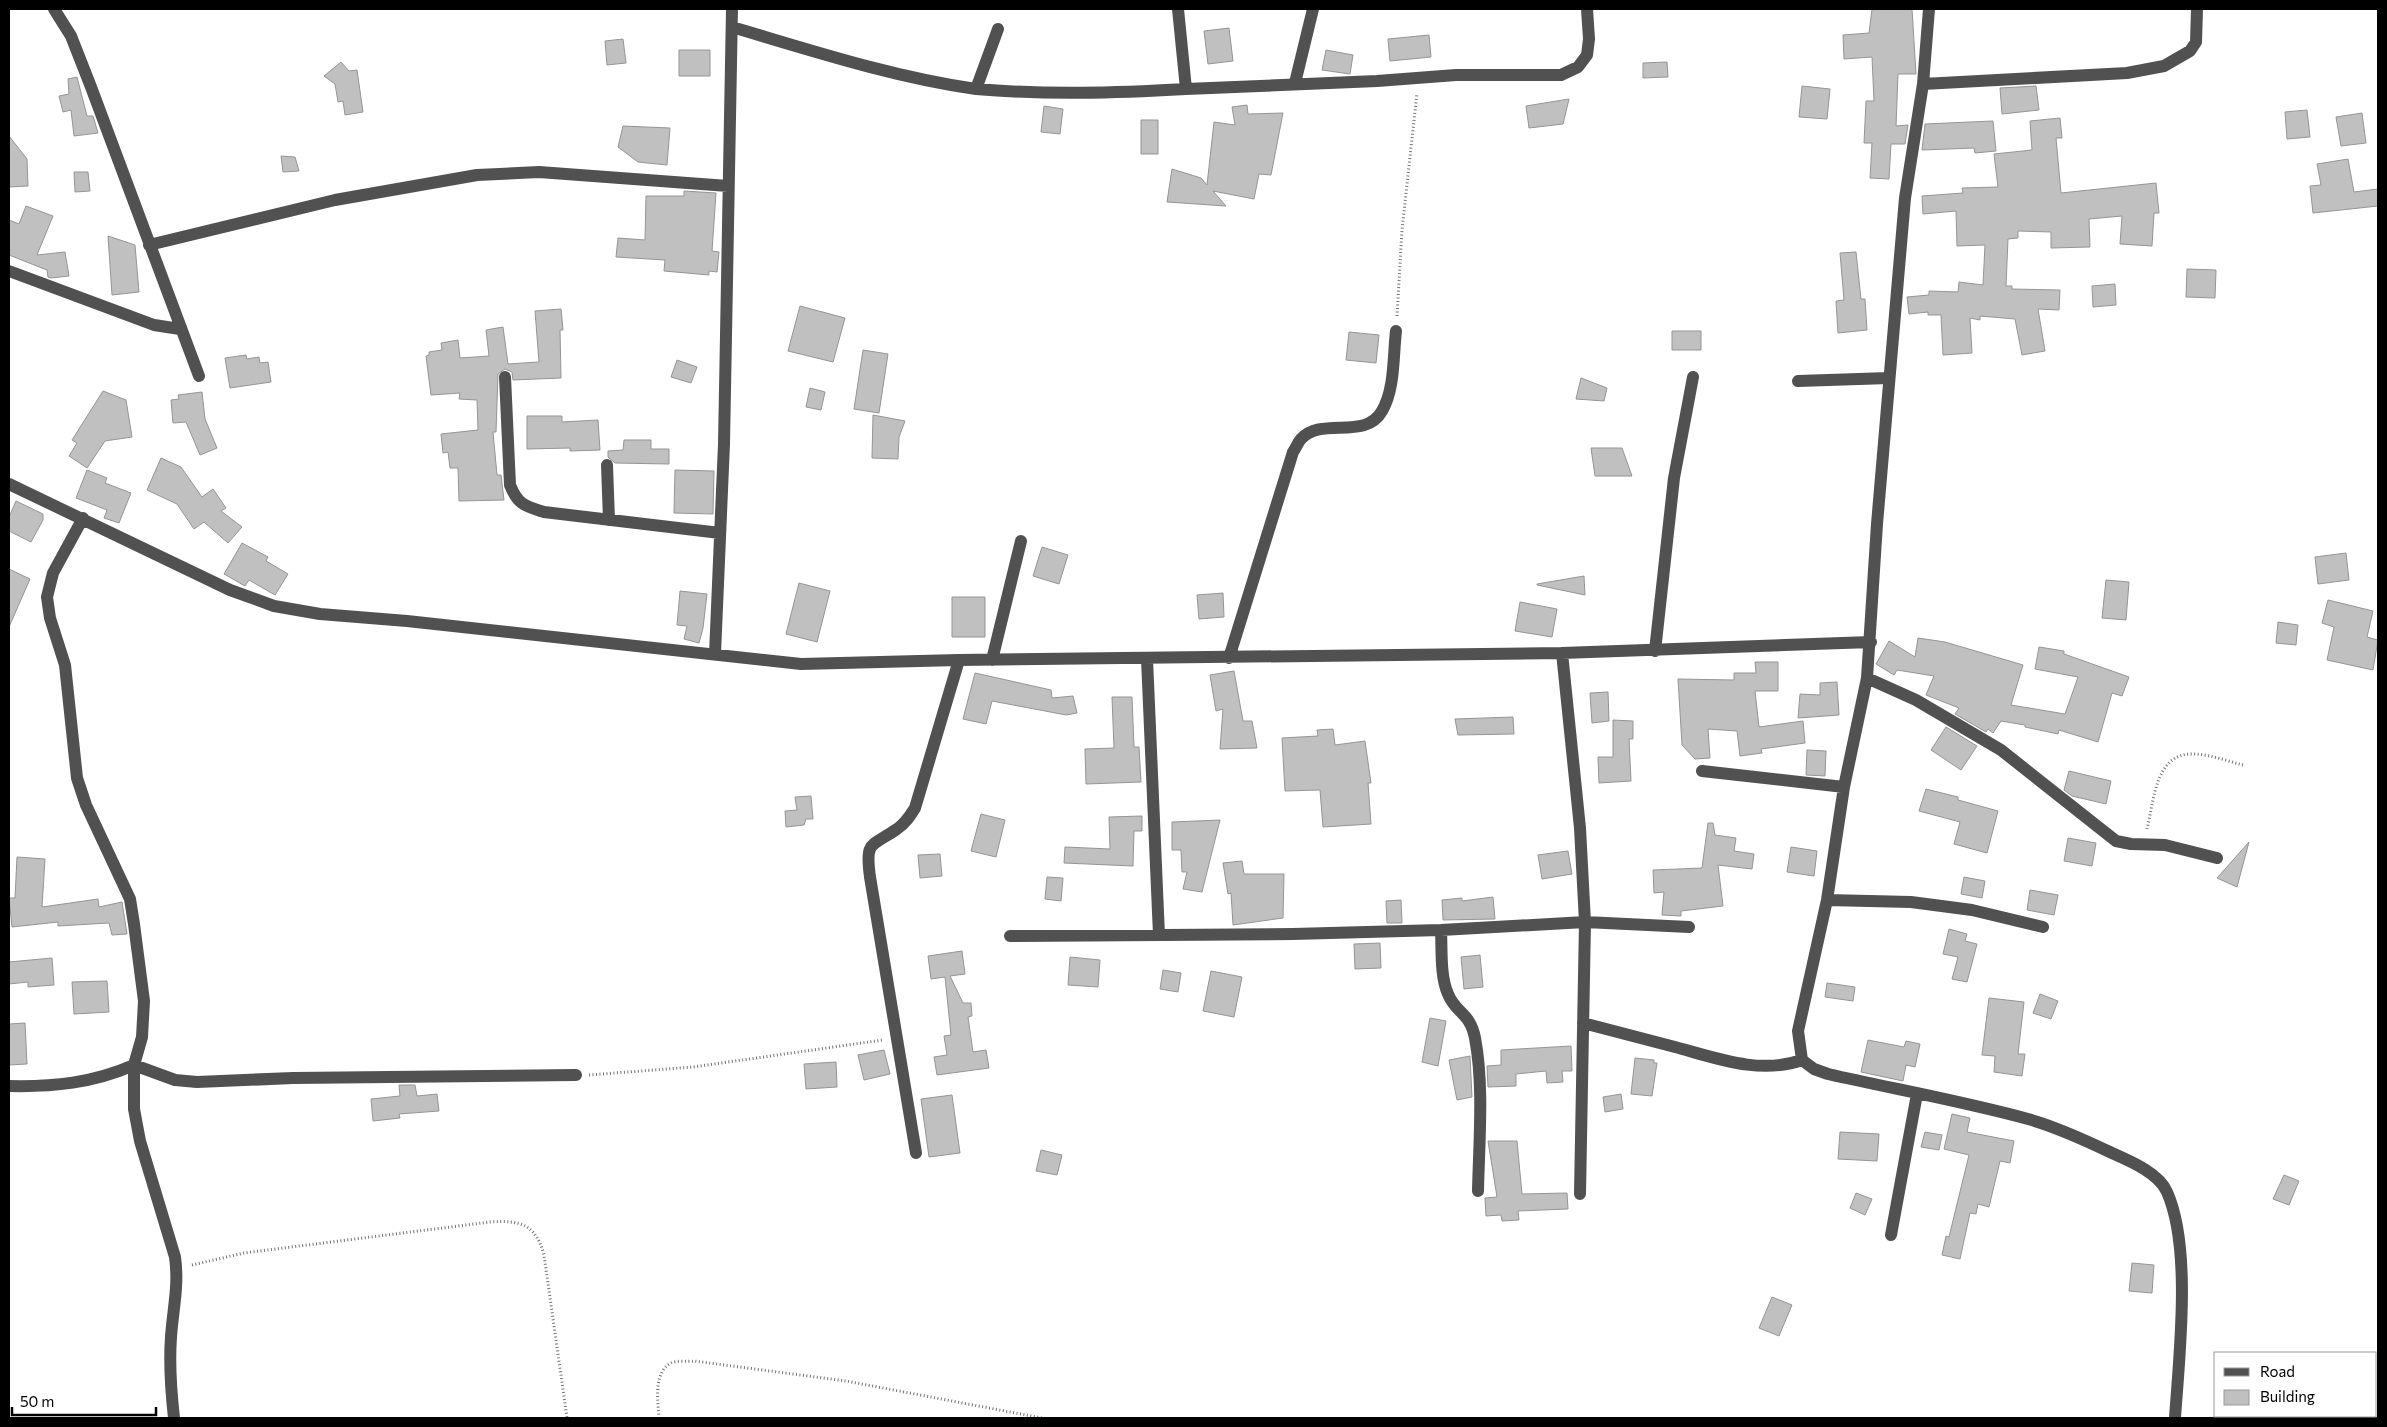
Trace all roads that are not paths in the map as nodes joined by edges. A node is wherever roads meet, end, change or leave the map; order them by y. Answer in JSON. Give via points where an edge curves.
{"nodes":[{"id":1,"x":54,"y":9,"type":"edge"},
{"id":2,"x":732,"y":9,"type":"edge"},
{"id":3,"x":1178,"y":9,"type":"edge"},
{"id":4,"x":1313,"y":9,"type":"edge"},
{"id":5,"x":1587,"y":9,"type":"edge"},
{"id":6,"x":1929,"y":9,"type":"edge"},
{"id":7,"x":2197,"y":9,"type":"edge"},
{"id":8,"x":732,"y":27,"type":"junction"},
{"id":9,"x":998,"y":29,"type":"dead end"},
{"id":10,"x":1295,"y":83,"type":"junction"},
{"id":11,"x":1923,"y":84,"type":"junction"},
{"id":12,"x":976,"y":89,"type":"junction"},
{"id":13,"x":1186,"y":89,"type":"junction"},
{"id":14,"x":728,"y":186,"type":"junction"},
{"id":15,"x":149,"y":244,"type":"junction"},
{"id":16,"x":9,"y":271,"type":"edge"},
{"id":17,"x":180,"y":329,"type":"junction"},
{"id":18,"x":1396,"y":331,"type":"road end"},
{"id":19,"x":199,"y":376,"type":"dead end"},
{"id":20,"x":504,"y":377,"type":"dead end"},
{"id":21,"x":1693,"y":377,"type":"dead end"},
{"id":22,"x":1889,"y":378,"type":"junction"},
{"id":23,"x":1798,"y":381,"type":"dead end"},
{"id":24,"x":607,"y":465,"type":"dead end"},
{"id":25,"x":9,"y":484,"type":"edge"},
{"id":26,"x":84,"y":518,"type":"junction"},
{"id":27,"x":609,"y":520,"type":"junction"},
{"id":28,"x":720,"y":533,"type":"junction"},
{"id":29,"x":1021,"y":541,"type":"dead end"},
{"id":30,"x":1871,"y":642,"type":"junction"},
{"id":31,"x":1655,"y":650,"type":"junction"},
{"id":32,"x":1562,"y":653,"type":"junction"},
{"id":33,"x":715,"y":654,"type":"junction"},
{"id":34,"x":1229,"y":658,"type":"junction"},
{"id":35,"x":1147,"y":659,"type":"junction"},
{"id":36,"x":959,"y":660,"type":"junction"},
{"id":37,"x":992,"y":660,"type":"junction"},
{"id":38,"x":1868,"y":678,"type":"junction"},
{"id":39,"x":1702,"y":771,"type":"dead end"},
{"id":40,"x":1844,"y":787,"type":"junction"},
{"id":41,"x":2217,"y":858,"type":"dead end"},
{"id":42,"x":1827,"y":900,"type":"junction"},
{"id":43,"x":1585,"y":922,"type":"junction"},
{"id":44,"x":1688,"y":927,"type":"dead end"},
{"id":45,"x":2043,"y":927,"type":"dead end"},
{"id":46,"x":1441,"y":930,"type":"junction"},
{"id":47,"x":1159,"y":935,"type":"junction"},
{"id":48,"x":1010,"y":936,"type":"dead end"},
{"id":49,"x":1583,"y":1023,"type":"junction"},
{"id":50,"x":1802,"y":1060,"type":"junction"},
{"id":51,"x":134,"y":1066,"type":"junction"},
{"id":52,"x":576,"y":1076,"type":"road end"},
{"id":53,"x":9,"y":1086,"type":"edge"},
{"id":54,"x":1917,"y":1094,"type":"junction"},
{"id":55,"x":916,"y":1152,"type":"dead end"},
{"id":56,"x":1478,"y":1191,"type":"dead end"},
{"id":57,"x":1580,"y":1194,"type":"dead end"},
{"id":58,"x":1891,"y":1235,"type":"dead end"},
{"id":59,"x":174,"y":1418,"type":"edge"},
{"id":60,"x":2175,"y":1418,"type":"edge"}],
"edges":[{"from":1,"to":15,"type":"street","via":[[88,78]]},
{"from":2,"to":8,"type":"street"},
{"from":3,"to":13,"type":"street"},
{"from":4,"to":10,"type":"street"},
{"from":5,"to":10,"type":"street","via":[[1587,55],[1578,68],[1561,75]]},
{"from":6,"to":11,"type":"street"},
{"from":7,"to":11,"type":"street","via":[[2196,42],[2190,51],[2164,66],[2127,73]]},
{"from":8,"to":12,"type":"street","via":[[878,70]]},
{"from":8,"to":14,"type":"street"},
{"from":9,"to":12,"type":"street"},
{"from":10,"to":13,"type":"street"},
{"from":11,"to":22,"type":"street","via":[[1905,198]]},
{"from":12,"to":13,"type":"street","via":[[1028,94],[1097,94]]},
{"from":14,"to":15,"type":"street","via":[[539,172],[477,176],[335,200]]},
{"from":14,"to":28,"type":"street"},
{"from":15,"to":17,"type":"street"},
{"from":16,"to":17,"type":"street","via":[[154,325]]},
{"from":17,"to":19,"type":"street"},
{"from":18,"to":34,"type":"street","via":[[1388,400],[1382,413],[1372,423],[1358,427],[1310,433],[1301,438],[1293,452]]},
{"from":20,"to":27,"type":"street","via":[[510,485],[515,498],[523,506],[544,512]]},
{"from":21,"to":31,"type":"street","via":[[1674,478]]},
{"from":22,"to":23,"type":"street"},
{"from":22,"to":30,"type":"street"},
{"from":24,"to":27,"type":"street"},
{"from":25,"to":26,"type":"street"},
{"from":26,"to":33,"type":"street","via":[[230,590],[274,606],[320,614]]},
{"from":26,"to":51,"type":"street","via":[[54,573],[47,597],[65,665],[77,778],[86,805],[130,899],[144,1001],[142,1037]]},
{"from":27,"to":28,"type":"street"},
{"from":28,"to":33,"type":"street"},
{"from":29,"to":37,"type":"street"},
{"from":30,"to":31,"type":"street"},
{"from":30,"to":38,"type":"street"},
{"from":31,"to":32,"type":"street"},
{"from":32,"to":34,"type":"street"},
{"from":32,"to":43,"type":"street","via":[[1580,828]]},
{"from":33,"to":36,"type":"street","via":[[801,664]]},
{"from":34,"to":35,"type":"street"},
{"from":35,"to":37,"type":"street"},
{"from":35,"to":47,"type":"street"},
{"from":36,"to":37,"type":"street"},
{"from":36,"to":55,"type":"street","via":[[915,808],[907,821],[874,842],[869,850],[870,877]]},
{"from":38,"to":40,"type":"street"},
{"from":38,"to":41,"type":"street","via":[[1938,712],[2001,750],[2116,841],[2165,845]]},
{"from":39,"to":40,"type":"street"},
{"from":40,"to":42,"type":"street"},
{"from":42,"to":45,"type":"street","via":[[1911,902],[1972,910]]},
{"from":42,"to":50,"type":"street","via":[[1800,1017],[1798,1031]]},
{"from":43,"to":44,"type":"street"},
{"from":43,"to":46,"type":"street"},
{"from":43,"to":49,"type":"street"},
{"from":46,"to":47,"type":"street"},
{"from":46,"to":56,"type":"street","via":[[1447,993],[1452,1004],[1468,1017],[1476,1039],[1480,1097]]},
{"from":47,"to":48,"type":"street"},
{"from":49,"to":50,"type":"street","via":[[1750,1065],[1778,1066]]},
{"from":49,"to":57,"type":"street"},
{"from":50,"to":54,"type":"street","via":[[1828,1074]]},
{"from":51,"to":52,"type":"street","via":[[175,1080],[197,1082]]},
{"from":51,"to":53,"type":"street","via":[[84,1082]]},
{"from":51,"to":59,"type":"street","via":[[134,1109],[140,1141],[177,1271],[170,1374]]},
{"from":54,"to":58,"type":"street"},
{"from":54,"to":60,"type":"street","via":[[2028,1119],[2063,1131],[2131,1161],[2166,1190],[2178,1235],[2180,1271]]}]}
